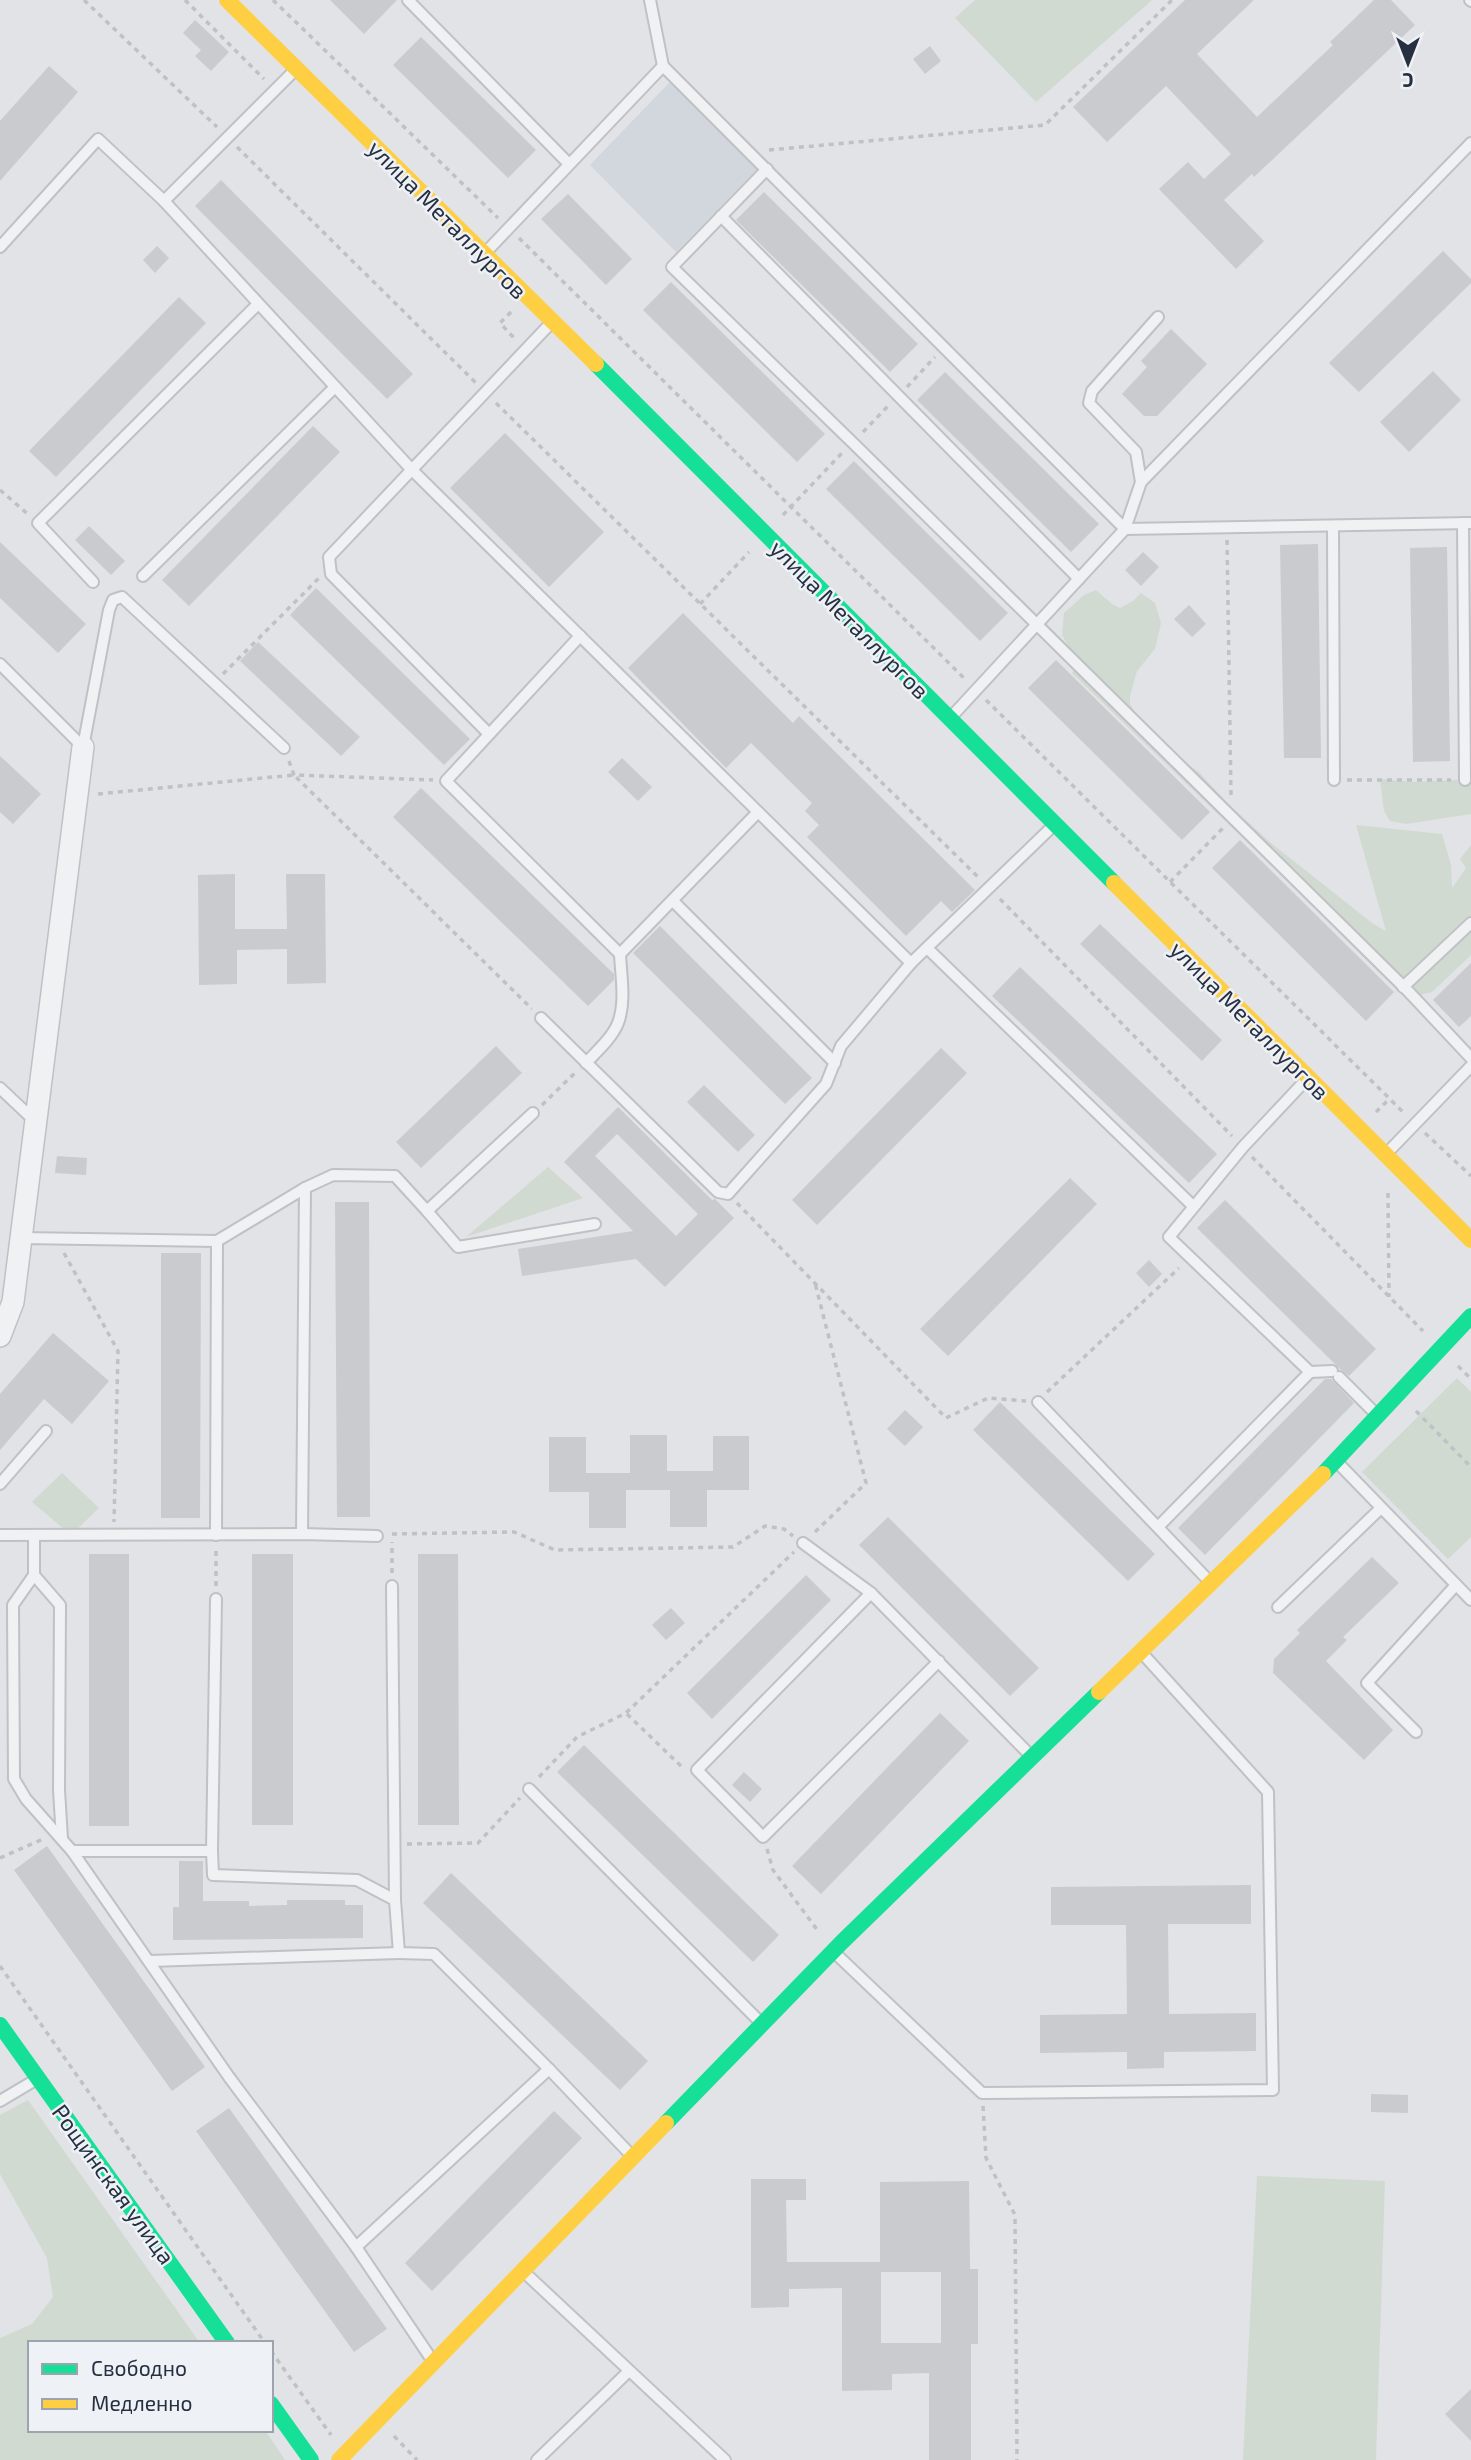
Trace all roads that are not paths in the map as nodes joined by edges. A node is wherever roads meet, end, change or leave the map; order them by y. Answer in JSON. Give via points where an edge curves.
{"nodes":[{"id":1,"x":227,"y":0,"type":"edge"},
{"id":2,"x":408,"y":0,"type":"edge"},
{"id":3,"x":650,"y":0,"type":"edge"},
{"id":4,"x":663,"y":66,"type":"junction"},
{"id":5,"x":297,"y":68,"type":"junction"},
{"id":6,"x":1471,"y":142,"type":"edge"},
{"id":7,"x":569,"y":164,"type":"junction"},
{"id":8,"x":767,"y":169,"type":"junction"},
{"id":9,"x":163,"y":201,"type":"junction"},
{"id":10,"x":721,"y":216,"type":"junction"},
{"id":11,"x":0,"y":247,"type":"edge"},
{"id":12,"x":484,"y":254,"type":"junction"},
{"id":13,"x":258,"y":304,"type":"junction"},
{"id":14,"x":1158,"y":317,"type":"dead end"},
{"id":15,"x":552,"y":322,"type":"junction"},
{"id":16,"x":335,"y":387,"type":"junction"},
{"id":17,"x":412,"y":470,"type":"junction"},
{"id":18,"x":1141,"y":482,"type":"junction"},
{"id":19,"x":1467,"y":523,"type":"edge"},
{"id":20,"x":1333,"y":526,"type":"junction"},
{"id":21,"x":1125,"y":529,"type":"junction"},
{"id":22,"x":143,"y":576,"type":"dead end"},
{"id":23,"x":1079,"y":579,"type":"junction"},
{"id":24,"x":93,"y":582,"type":"dead end"},
{"id":25,"x":1036,"y":625,"type":"junction"},
{"id":26,"x":580,"y":636,"type":"junction"},
{"id":27,"x":0,"y":664,"type":"edge"},
{"id":28,"x":950,"y":718,"type":"junction"},
{"id":29,"x":489,"y":734,"type":"junction"},
{"id":30,"x":83,"y":747,"type":"junction"},
{"id":31,"x":284,"y":748,"type":"dead end"},
{"id":32,"x":1334,"y":780,"type":"road end"},
{"id":33,"x":1465,"y":780,"type":"road end"},
{"id":34,"x":758,"y":812,"type":"junction"},
{"id":35,"x":1056,"y":823,"type":"junction"},
{"id":36,"x":673,"y":901,"type":"junction"},
{"id":37,"x":1471,"y":923,"type":"edge"},
{"id":38,"x":927,"y":948,"type":"junction"},
{"id":39,"x":620,"y":954,"type":"junction"},
{"id":40,"x":911,"y":963,"type":"junction"},
{"id":41,"x":1403,"y":987,"type":"junction"},
{"id":42,"x":541,"y":1018,"type":"road end"},
{"id":43,"x":1471,"y":1058,"type":"edge"},
{"id":44,"x":835,"y":1062,"type":"junction"},
{"id":45,"x":586,"y":1063,"type":"junction"},
{"id":46,"x":1471,"y":1066,"type":"edge"},
{"id":47,"x":1307,"y":1079,"type":"junction"},
{"id":48,"x":0,"y":1088,"type":"edge"},
{"id":49,"x":533,"y":1113,"type":"road end"},
{"id":50,"x":37,"y":1124,"type":"junction"},
{"id":51,"x":1385,"y":1155,"type":"junction"},
{"id":52,"x":305,"y":1188,"type":"junction"},
{"id":53,"x":1193,"y":1206,"type":"junction"},
{"id":54,"x":427,"y":1211,"type":"junction"},
{"id":55,"x":595,"y":1224,"type":"dead end"},
{"id":56,"x":21,"y":1238,"type":"junction"},
{"id":57,"x":1471,"y":1240,"type":"edge"},
{"id":58,"x":217,"y":1241,"type":"junction"},
{"id":59,"x":1471,"y":1316,"type":"edge"},
{"id":60,"x":0,"y":1336,"type":"edge"},
{"id":61,"x":1310,"y":1372,"type":"junction"},
{"id":62,"x":1038,"y":1402,"type":"road end"},
{"id":63,"x":1378,"y":1416,"type":"junction"},
{"id":64,"x":46,"y":1431,"type":"dead end"},
{"id":65,"x":1336,"y":1461,"type":"junction"},
{"id":66,"x":0,"y":1484,"type":"edge"},
{"id":67,"x":1381,"y":1508,"type":"junction"},
{"id":68,"x":1158,"y":1527,"type":"junction"},
{"id":69,"x":302,"y":1534,"type":"junction"},
{"id":70,"x":0,"y":1535,"type":"edge"},
{"id":71,"x":34,"y":1535,"type":"junction"},
{"id":72,"x":216,"y":1535,"type":"junction"},
{"id":73,"x":377,"y":1536,"type":"road end"},
{"id":74,"x":803,"y":1544,"type":"road end"},
{"id":75,"x":34,"y":1575,"type":"junction"},
{"id":76,"x":1211,"y":1583,"type":"junction"},
{"id":77,"x":1457,"y":1585,"type":"junction"},
{"id":78,"x":391,"y":1586,"type":"road end"},
{"id":79,"x":871,"y":1593,"type":"junction"},
{"id":80,"x":216,"y":1599,"type":"road end"},
{"id":81,"x":1471,"y":1600,"type":"edge"},
{"id":82,"x":1278,"y":1606,"type":"dead end"},
{"id":83,"x":1140,"y":1651,"type":"junction"},
{"id":84,"x":939,"y":1661,"type":"junction"},
{"id":85,"x":1416,"y":1731,"type":"dead end"},
{"id":86,"x":1032,"y":1757,"type":"junction"},
{"id":87,"x":529,"y":1789,"type":"road end"},
{"id":88,"x":59,"y":1836,"type":"junction"},
{"id":89,"x":212,"y":1851,"type":"junction"},
{"id":90,"x":72,"y":1852,"type":"junction"},
{"id":91,"x":395,"y":1900,"type":"junction"},
{"id":92,"x":833,"y":1952,"type":"junction"},
{"id":93,"x":398,"y":1953,"type":"junction"},
{"id":94,"x":150,"y":1961,"type":"junction"},
{"id":95,"x":762,"y":2024,"type":"junction"},
{"id":96,"x":0,"y":2025,"type":"edge"},
{"id":97,"x":550,"y":2069,"type":"junction"},
{"id":98,"x":38,"y":2079,"type":"junction"},
{"id":99,"x":0,"y":2101,"type":"edge"},
{"id":100,"x":633,"y":2157,"type":"junction"},
{"id":101,"x":356,"y":2247,"type":"junction"},
{"id":102,"x":522,"y":2270,"type":"junction"},
{"id":103,"x":226,"y":2341,"type":"edge"},
{"id":104,"x":433,"y":2362,"type":"junction"},
{"id":105,"x":629,"y":2371,"type":"junction"},
{"id":106,"x":273,"y":2407,"type":"edge"},
{"id":107,"x":342,"y":2457,"type":"edge"},
{"id":108,"x":311,"y":2460,"type":"edge"},
{"id":109,"x":537,"y":2460,"type":"edge"},
{"id":110,"x":725,"y":2460,"type":"edge"}],
"edges":[{"from":1,"to":5,"type":"main road","name":"улица Металлургов"},
{"from":2,"to":7,"type":"lane"},
{"from":3,"to":4,"type":"lane"},
{"from":4,"to":7,"type":"lane"},
{"from":4,"to":8,"type":"lane"},
{"from":5,"to":9,"type":"lane"},
{"from":5,"to":12,"type":"main road","name":"улица Металлургов"},
{"from":6,"to":18,"type":"lane"},
{"from":7,"to":12,"type":"lane"},
{"from":8,"to":10,"type":"lane"},
{"from":8,"to":21,"type":"lane"},
{"from":9,"to":11,"type":"lane","via":[[97,139]]},
{"from":9,"to":13,"type":"lane"},
{"from":10,"to":23,"type":"lane"},
{"from":10,"to":25,"type":"lane","via":[[672,267]]},
{"from":12,"to":15,"type":"main road","name":"улица Металлургов"},
{"from":13,"to":16,"type":"lane"},
{"from":13,"to":24,"type":"lane","via":[[38,523]]},
{"from":14,"to":18,"type":"lane","via":[[1092,391],[1089,403],[1136,452]]},
{"from":15,"to":17,"type":"lane"},
{"from":15,"to":28,"type":"main road","name":"улица Металлургов"},
{"from":16,"to":17,"type":"lane"},
{"from":16,"to":22,"type":"lane"},
{"from":17,"to":26,"type":"lane"},
{"from":17,"to":29,"type":"lane","via":[[329,557],[331,574]]},
{"from":18,"to":21,"type":"lane"},
{"from":19,"to":20,"type":"lane"},
{"from":19,"to":33,"type":"lane"},
{"from":20,"to":21,"type":"lane"},
{"from":20,"to":32,"type":"lane"},
{"from":21,"to":23,"type":"lane"},
{"from":23,"to":25,"type":"lane"},
{"from":25,"to":28,"type":"lane"},
{"from":25,"to":41,"type":"lane"},
{"from":26,"to":29,"type":"lane"},
{"from":26,"to":34,"type":"lane"},
{"from":27,"to":30,"type":"lane"},
{"from":28,"to":35,"type":"main road","name":"улица Металлургов"},
{"from":29,"to":39,"type":"lane","via":[[446,781]]},
{"from":30,"to":31,"type":"lane","via":[[109,610],[113,600],[122,597]]},
{"from":30,"to":50,"type":"street"},
{"from":34,"to":36,"type":"lane"},
{"from":34,"to":40,"type":"lane"},
{"from":35,"to":38,"type":"lane"},
{"from":35,"to":47,"type":"main road","name":"улица Металлургов"},
{"from":36,"to":39,"type":"lane"},
{"from":36,"to":44,"type":"lane"},
{"from":37,"to":41,"type":"lane"},
{"from":38,"to":40,"type":"lane"},
{"from":38,"to":53,"type":"lane"},
{"from":39,"to":45,"type":"lane","via":[[618,1023]]},
{"from":40,"to":44,"type":"lane","via":[[841,1046]]},
{"from":41,"to":43,"type":"lane"},
{"from":42,"to":45,"type":"lane"},
{"from":44,"to":45,"type":"lane","via":[[826,1084],[728,1194],[718,1192]]},
{"from":46,"to":51,"type":"lane"},
{"from":47,"to":51,"type":"main road","name":"улица Металлургов"},
{"from":47,"to":53,"type":"lane"},
{"from":48,"to":50,"type":"lane"},
{"from":49,"to":54,"type":"lane"},
{"from":50,"to":56,"type":"street"},
{"from":51,"to":57,"type":"main road","name":"улица Металлургов"},
{"from":52,"to":54,"type":"lane","via":[[333,1175],[395,1176]]},
{"from":52,"to":58,"type":"lane"},
{"from":52,"to":69,"type":"lane"},
{"from":53,"to":61,"type":"lane","via":[[1169,1237]]},
{"from":54,"to":55,"type":"lane","via":[[457,1247]]},
{"from":56,"to":58,"type":"lane"},
{"from":56,"to":60,"type":"street","via":[[13,1302]]},
{"from":58,"to":72,"type":"lane"},
{"from":59,"to":63,"type":"main road"},
{"from":61,"to":63,"type":"lane","via":[[1336,1374]]},
{"from":61,"to":68,"type":"lane"},
{"from":62,"to":68,"type":"lane"},
{"from":63,"to":65,"type":"main road"},
{"from":64,"to":66,"type":"lane"},
{"from":65,"to":67,"type":"lane"},
{"from":65,"to":76,"type":"main road"},
{"from":67,"to":77,"type":"lane"},
{"from":67,"to":82,"type":"lane"},
{"from":68,"to":76,"type":"lane"},
{"from":69,"to":72,"type":"lane"},
{"from":69,"to":73,"type":"lane"},
{"from":70,"to":71,"type":"lane"},
{"from":71,"to":72,"type":"lane"},
{"from":71,"to":75,"type":"lane"},
{"from":74,"to":79,"type":"lane"},
{"from":75,"to":88,"type":"lane","via":[[60,1605]]},
{"from":75,"to":88,"type":"lane","via":[[13,1605],[14,1779]]},
{"from":76,"to":83,"type":"main road"},
{"from":77,"to":81,"type":"lane"},
{"from":77,"to":85,"type":"lane","via":[[1367,1683]]},
{"from":78,"to":91,"type":"lane"},
{"from":79,"to":84,"type":"lane"},
{"from":79,"to":84,"type":"lane","via":[[696,1770],[763,1837]]},
{"from":80,"to":89,"type":"lane"},
{"from":83,"to":86,"type":"main road"},
{"from":83,"to":92,"type":"lane","via":[[1268,1792],[1273,2090],[982,2094]]},
{"from":84,"to":86,"type":"lane"},
{"from":86,"to":92,"type":"main road"},
{"from":87,"to":95,"type":"lane"},
{"from":88,"to":90,"type":"lane"},
{"from":89,"to":90,"type":"lane"},
{"from":89,"to":91,"type":"lane","via":[[213,1875],[358,1880]]},
{"from":90,"to":94,"type":"lane"},
{"from":91,"to":93,"type":"lane"},
{"from":92,"to":95,"type":"main road"},
{"from":93,"to":94,"type":"lane"},
{"from":93,"to":97,"type":"lane","via":[[434,1954]]},
{"from":94,"to":101,"type":"lane","via":[[229,2077]]},
{"from":95,"to":100,"type":"main road"},
{"from":96,"to":98,"type":"main road","name":"Рощинская улица"},
{"from":97,"to":100,"type":"lane"},
{"from":97,"to":101,"type":"lane"},
{"from":98,"to":99,"type":"lane"},
{"from":98,"to":103,"type":"main road","name":"Рощинская улица"},
{"from":100,"to":102,"type":"main road"},
{"from":101,"to":104,"type":"lane"},
{"from":102,"to":104,"type":"main road"},
{"from":102,"to":105,"type":"lane"},
{"from":104,"to":107,"type":"main road"},
{"from":105,"to":109,"type":"lane"},
{"from":105,"to":110,"type":"lane"},
{"from":106,"to":108,"type":"main road"}]}
